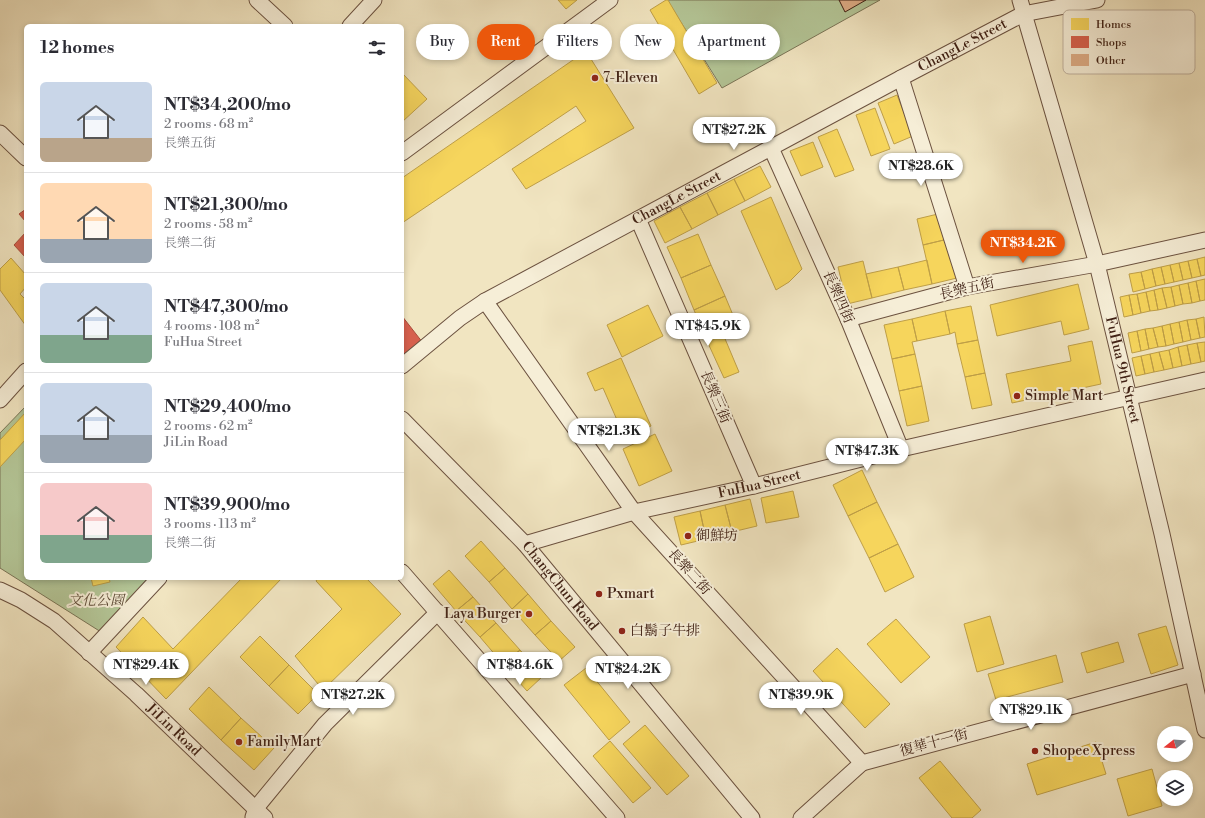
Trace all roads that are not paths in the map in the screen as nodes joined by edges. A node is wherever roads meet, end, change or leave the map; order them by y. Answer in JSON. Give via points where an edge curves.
{"nodes":[{"id":1,"x":257,"y":0,"type":"edge"},
{"id":2,"x":374,"y":0,"type":"edge"},
{"id":3,"x":610,"y":0,"type":"edge"},
{"id":4,"x":1097,"y":0,"type":"edge"},
{"id":5,"x":1022,"y":7,"type":"edge"},
{"id":6,"x":283,"y":24,"type":"edge"},
{"id":7,"x":352,"y":24,"type":"edge"},
{"id":8,"x":901,"y":78,"type":"junction"},
{"id":9,"x":0,"y":132,"type":"edge"},
{"id":10,"x":771,"y":148,"type":"junction"},
{"id":11,"x":404,"y":152,"type":"edge"},
{"id":12,"x":24,"y":156,"type":"edge"},
{"id":13,"x":638,"y":219,"type":"junction"},
{"id":14,"x":1205,"y":240,"type":"edge"},
{"id":15,"x":1097,"y":264,"type":"junction"},
{"id":16,"x":967,"y":287,"type":"junction"},
{"id":17,"x":485,"y":301,"type":"junction"},
{"id":18,"x":848,"y":319,"type":"junction"},
{"id":19,"x":404,"y":364,"type":"edge"},
{"id":20,"x":24,"y":373,"type":"edge"},
{"id":21,"x":1205,"y":380,"type":"edge"},
{"id":22,"x":1129,"y":396,"type":"junction"},
{"id":23,"x":0,"y":400,"type":"edge"},
{"id":24,"x":404,"y":421,"type":"edge"},
{"id":25,"x":901,"y":449,"type":"junction"},
{"id":26,"x":754,"y":486,"type":"junction"},
{"id":27,"x":634,"y":512,"type":"junction"},
{"id":28,"x":525,"y":544,"type":"junction"},
{"id":29,"x":404,"y":574,"type":"edge"},
{"id":30,"x":157,"y":580,"type":"edge"},
{"id":31,"x":0,"y":590,"type":"edge"},
{"id":32,"x":438,"y":612,"type":"junction"},
{"id":33,"x":89,"y":653,"type":"junction"},
{"id":34,"x":1193,"y":674,"type":"junction"},
{"id":35,"x":1205,"y":730,"type":"edge"},
{"id":36,"x":862,"y":763,"type":"junction"},
{"id":37,"x":258,"y":815,"type":"edge"},
{"id":38,"x":617,"y":818,"type":"edge"},
{"id":39,"x":752,"y":818,"type":"edge"},
{"id":40,"x":801,"y":818,"type":"edge"}],
"edges":[{"from":1,"to":6,"type":"street"},
{"from":2,"to":7,"type":"street"},
{"from":3,"to":11,"type":"street"},
{"from":4,"to":5,"type":"street","name":"ChangLe Street"},
{"from":5,"to":8,"type":"street","name":"ChangLe Street"},
{"from":5,"to":15,"type":"street","name":"FuHua 9th Street"},
{"from":8,"to":10,"type":"street","name":"ChangLe Street"},
{"from":8,"to":16,"type":"street"},
{"from":9,"to":12,"type":"street"},
{"from":10,"to":13,"type":"street","name":"ChangLe Street"},
{"from":10,"to":18,"type":"street","name":"長樂四街"},
{"from":13,"to":17,"type":"street","name":"ChangLe Street"},
{"from":13,"to":26,"type":"street","name":"長樂三街"},
{"from":14,"to":15,"type":"street","name":"長樂五街"},
{"from":15,"to":16,"type":"street","name":"長樂五街"},
{"from":15,"to":22,"type":"street","name":"FuHua 9th Street"},
{"from":16,"to":18,"type":"street","name":"長樂五街"},
{"from":17,"to":19,"type":"street","name":"ChangLe Street","via":[[460,318]]},
{"from":17,"to":27,"type":"street","name":"長樂二街"},
{"from":18,"to":25,"type":"street","name":"長樂四街"},
{"from":20,"to":23,"type":"street"},
{"from":21,"to":22,"type":"street","name":"FuHua Street"},
{"from":22,"to":25,"type":"street","name":"FuHua Street"},
{"from":22,"to":34,"type":"street","name":"FuHua 9th Street"},
{"from":24,"to":28,"type":"street","name":"ChangChun Road"},
{"from":25,"to":26,"type":"street","name":"FuHua Street"},
{"from":26,"to":27,"type":"street","name":"FuHua Street"},
{"from":27,"to":28,"type":"street","name":"FuHua Street"},
{"from":27,"to":36,"type":"street","name":"長樂二街"},
{"from":28,"to":39,"type":"street","name":"ChangChun Road"},
{"from":29,"to":32,"type":"street"},
{"from":30,"to":33,"type":"street"},
{"from":31,"to":33,"type":"street","name":"JiLin Road","via":[[54,621]]},
{"from":32,"to":37,"type":"street","via":[[325,724]]},
{"from":32,"to":38,"type":"street"},
{"from":33,"to":37,"type":"street","name":"JiLin Road","via":[[136,694]]},
{"from":34,"to":35,"type":"street","name":"FuHua 9th Street"},
{"from":34,"to":36,"type":"street","name":"復華十一街"},
{"from":36,"to":40,"type":"street"}]}
